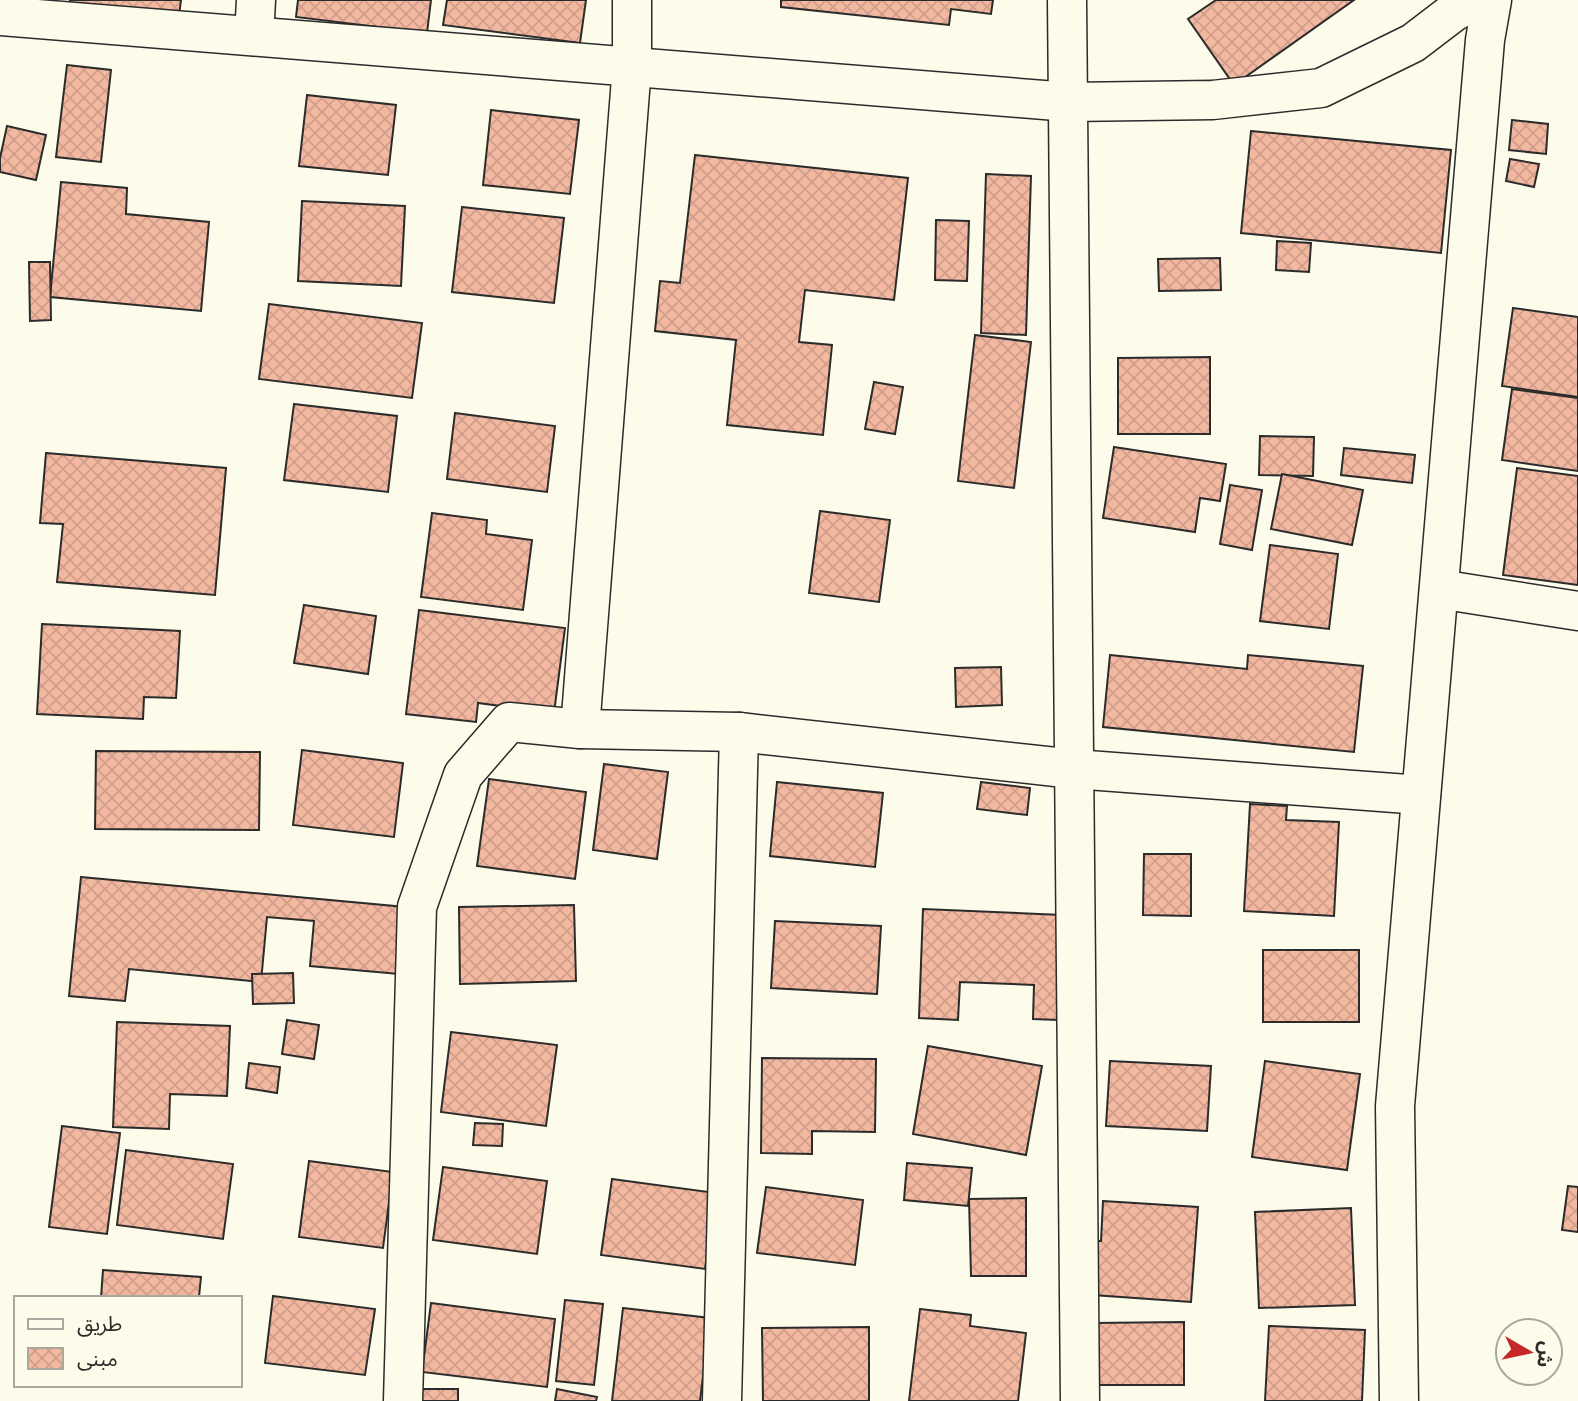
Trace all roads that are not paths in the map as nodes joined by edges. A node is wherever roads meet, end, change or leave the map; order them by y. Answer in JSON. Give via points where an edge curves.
{"nodes":[{"id":1,"x":632,"y":0,"type":"edge"},
{"id":2,"x":1067,"y":0,"type":"edge"},
{"id":3,"x":1478,"y":0,"type":"edge"},
{"id":4,"x":1492,"y":0,"type":"edge"},
{"id":5,"x":0,"y":16,"type":"edge"},
{"id":6,"x":255,"y":18,"type":"edge"},
{"id":7,"x":632,"y":66,"type":"junction"},
{"id":8,"x":1069,"y":102,"type":"junction"},
{"id":9,"x":1439,"y":589,"type":"junction"},
{"id":10,"x":1578,"y":611,"type":"edge"},
{"id":11,"x":579,"y":729,"type":"junction"},
{"id":12,"x":739,"y":732,"type":"junction"},
{"id":13,"x":1074,"y":769,"type":"junction"},
{"id":14,"x":1421,"y":795,"type":"junction"},
{"id":15,"x":403,"y":1401,"type":"edge"},
{"id":16,"x":722,"y":1401,"type":"edge"},
{"id":17,"x":1080,"y":1401,"type":"edge"},
{"id":18,"x":1399,"y":1401,"type":"edge"}],
"edges":[{"from":1,"to":7,"type":"street"},
{"from":2,"to":8,"type":"street"},
{"from":3,"to":8,"type":"street","via":[[1455,11],[1413,43],[1321,88],[1213,100]]},
{"from":4,"to":9,"type":"street"},
{"from":5,"to":6,"type":"street"},
{"from":6,"to":7,"type":"street"},
{"from":7,"to":8,"type":"street"},
{"from":7,"to":11,"type":"street"},
{"from":8,"to":13,"type":"street"},
{"from":9,"to":10,"type":"street"},
{"from":9,"to":14,"type":"street"},
{"from":11,"to":12,"type":"street"},
{"from":11,"to":15,"type":"street","via":[[509,722],[463,775],[417,907]]},
{"from":12,"to":13,"type":"street"},
{"from":12,"to":16,"type":"street"},
{"from":13,"to":14,"type":"street"},
{"from":13,"to":17,"type":"street"},
{"from":14,"to":18,"type":"street","via":[[1395,1105]]}]}
